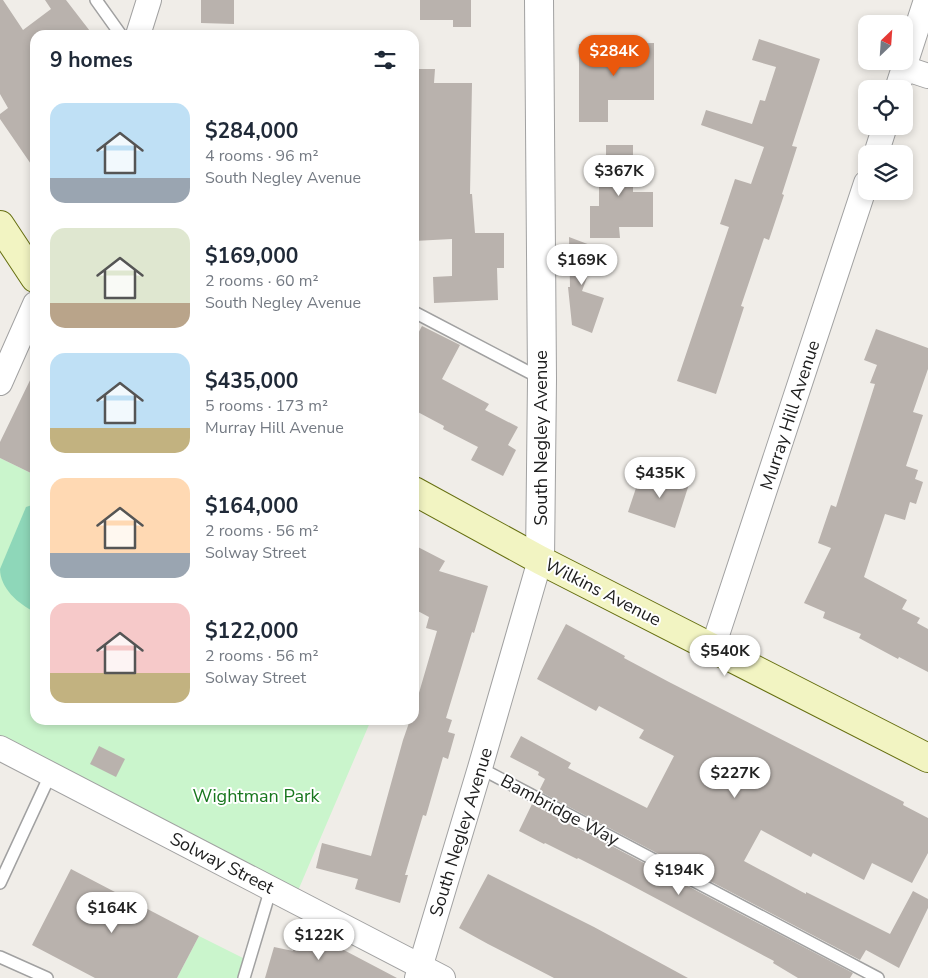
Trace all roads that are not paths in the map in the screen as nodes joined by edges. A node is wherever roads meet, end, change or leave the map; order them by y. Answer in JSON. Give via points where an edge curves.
{"nodes":[{"id":1,"x":96,"y":0,"type":"edge"},
{"id":2,"x":149,"y":0,"type":"edge"},
{"id":3,"x":539,"y":0,"type":"edge"},
{"id":4,"x":926,"y":0,"type":"edge"},
{"id":5,"x":117,"y":30,"type":"edge"},
{"id":6,"x":140,"y":30,"type":"edge"},
{"id":7,"x":928,"y":76,"type":"edge"},
{"id":8,"x":901,"y":78,"type":"edge"},
{"id":9,"x":860,"y":200,"type":"edge"},
{"id":10,"x":0,"y":225,"type":"edge"},
{"id":11,"x":30,"y":270,"type":"edge"},
{"id":12,"x":30,"y":315,"type":"edge"},
{"id":13,"x":419,"y":315,"type":"edge"},
{"id":14,"x":542,"y":379,"type":"junction"},
{"id":15,"x":0,"y":384,"type":"edge"},
{"id":16,"x":419,"y":494,"type":"edge"},
{"id":17,"x":540,"y":560,"type":"junction"},
{"id":18,"x":713,"y":647,"type":"junction"},
{"id":19,"x":0,"y":748,"type":"edge"},
{"id":20,"x":928,"y":758,"type":"edge"},
{"id":21,"x":480,"y":768,"type":"junction"},
{"id":22,"x":50,"y":773,"type":"junction"},
{"id":23,"x":0,"y":883,"type":"edge"},
{"id":24,"x":271,"y":888,"type":"junction"},
{"id":25,"x":0,"y":957,"type":"edge"},
{"id":26,"x":419,"y":972,"type":"edge"},
{"id":27,"x":47,"y":978,"type":"edge"},
{"id":28,"x":244,"y":978,"type":"edge"},
{"id":29,"x":443,"y":978,"type":"edge"},
{"id":30,"x":878,"y":978,"type":"edge"}],
"edges":[{"from":1,"to":5,"type":"lane"},
{"from":2,"to":6,"type":"street"},
{"from":3,"to":14,"type":"street","name":"South Negley Avenue"},
{"from":4,"to":8,"type":"street"},
{"from":7,"to":8,"type":"street"},
{"from":9,"to":18,"type":"street","name":"Murray Hill Avenue"},
{"from":10,"to":11,"type":"main road"},
{"from":12,"to":15,"type":"street"},
{"from":13,"to":14,"type":"lane"},
{"from":14,"to":17,"type":"street","name":"South Negley Avenue"},
{"from":16,"to":17,"type":"main road","name":"Wilkins Avenue"},
{"from":17,"to":18,"type":"main road","name":"Wilkins Avenue"},
{"from":17,"to":21,"type":"street","name":"South Negley Avenue"},
{"from":18,"to":20,"type":"main road","name":"Wilkins Avenue"},
{"from":19,"to":22,"type":"street","name":"Solway Street"},
{"from":21,"to":26,"type":"street","name":"South Negley Avenue"},
{"from":21,"to":30,"type":"lane","name":"Bambridge Way"},
{"from":22,"to":23,"type":"lane"},
{"from":22,"to":24,"type":"street","name":"Solway Street"},
{"from":24,"to":26,"type":"street","name":"Solway Street"},
{"from":24,"to":28,"type":"lane"},
{"from":25,"to":27,"type":"lane"},
{"from":26,"to":29,"type":"street","name":"Solway Street"}]}
